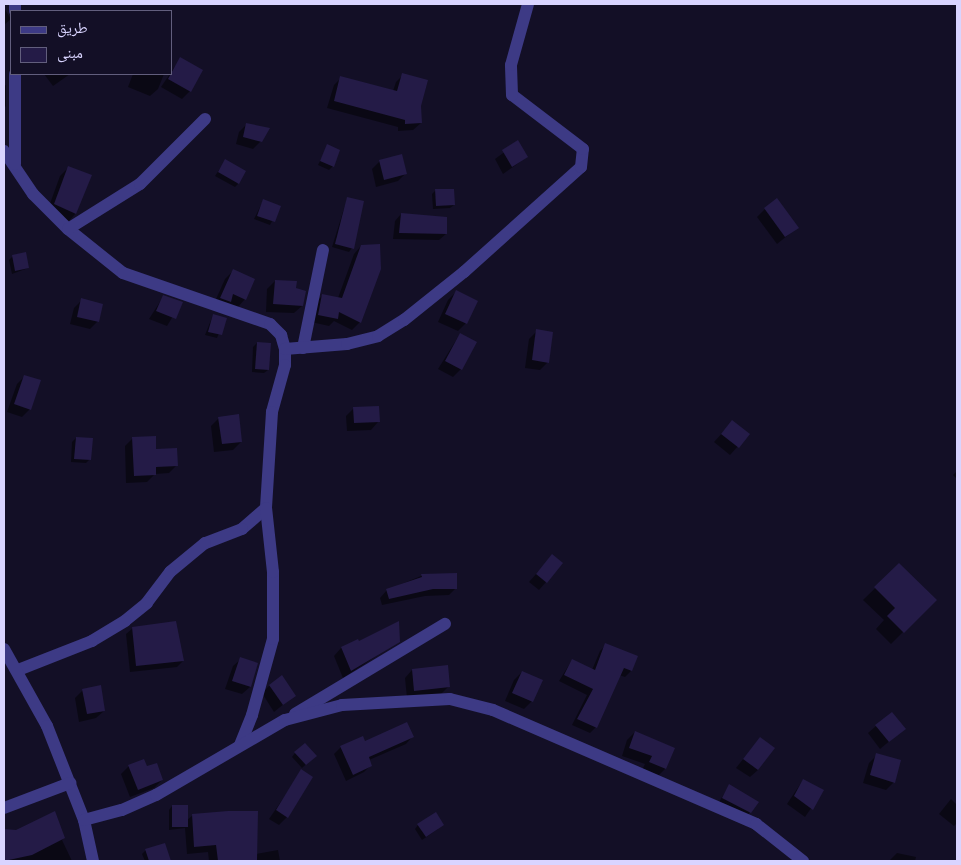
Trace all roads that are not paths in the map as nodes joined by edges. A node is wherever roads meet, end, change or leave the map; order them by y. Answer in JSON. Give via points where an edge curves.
{"nodes":[{"id":1,"x":528,"y":4,"type":"edge"},
{"id":2,"x":15,"y":75,"type":"edge"},
{"id":3,"x":205,"y":118,"type":"dead end"},
{"id":4,"x":4,"y":150,"type":"edge"},
{"id":5,"x":15,"y":164,"type":"junction"},
{"id":6,"x":68,"y":229,"type":"junction"},
{"id":7,"x":323,"y":250,"type":"dead end"},
{"id":8,"x":303,"y":348,"type":"junction"},
{"id":9,"x":285,"y":349,"type":"junction"},
{"id":10,"x":266,"y":508,"type":"junction"},
{"id":11,"x":445,"y":624,"type":"dead end"},
{"id":12,"x":4,"y":649,"type":"edge"},
{"id":13,"x":18,"y":670,"type":"junction"},
{"id":14,"x":285,"y":720,"type":"junction"},
{"id":15,"x":240,"y":745,"type":"junction"},
{"id":16,"x":70,"y":783,"type":"junction"},
{"id":17,"x":4,"y":808,"type":"edge"},
{"id":18,"x":84,"y":820,"type":"junction"},
{"id":19,"x":93,"y":861,"type":"edge"},
{"id":20,"x":803,"y":861,"type":"edge"}],
"edges":[{"from":1,"to":8,"type":"street","via":[[511,65],[512,95],[583,149],[581,167],[464,272],[404,320],[378,336],[346,344]]},
{"from":2,"to":5,"type":"street"},
{"from":3,"to":6,"type":"street","via":[[140,184],[105,209]]},
{"from":4,"to":5,"type":"street"},
{"from":5,"to":6,"type":"street","via":[[33,194]]},
{"from":6,"to":9,"type":"street","via":[[124,273],[270,324],[281,334]]},
{"from":7,"to":8,"type":"street"},
{"from":8,"to":9,"type":"street"},
{"from":9,"to":10,"type":"street","via":[[285,365],[272,412]]},
{"from":10,"to":13,"type":"street","via":[[242,529],[205,543],[170,572],[147,603],[125,621],[92,641]]},
{"from":10,"to":15,"type":"street","via":[[273,572],[273,639],[252,715]]},
{"from":11,"to":14,"type":"street"},
{"from":12,"to":13,"type":"street"},
{"from":13,"to":16,"type":"street","via":[[47,726]]},
{"from":14,"to":15,"type":"street"},
{"from":14,"to":20,"type":"street","via":[[342,705],[390,701],[450,699],[493,710],[756,824]]},
{"from":15,"to":18,"type":"street","via":[[156,795],[122,810]]},
{"from":16,"to":17,"type":"street"},
{"from":16,"to":18,"type":"street"},
{"from":18,"to":19,"type":"street"}]}
